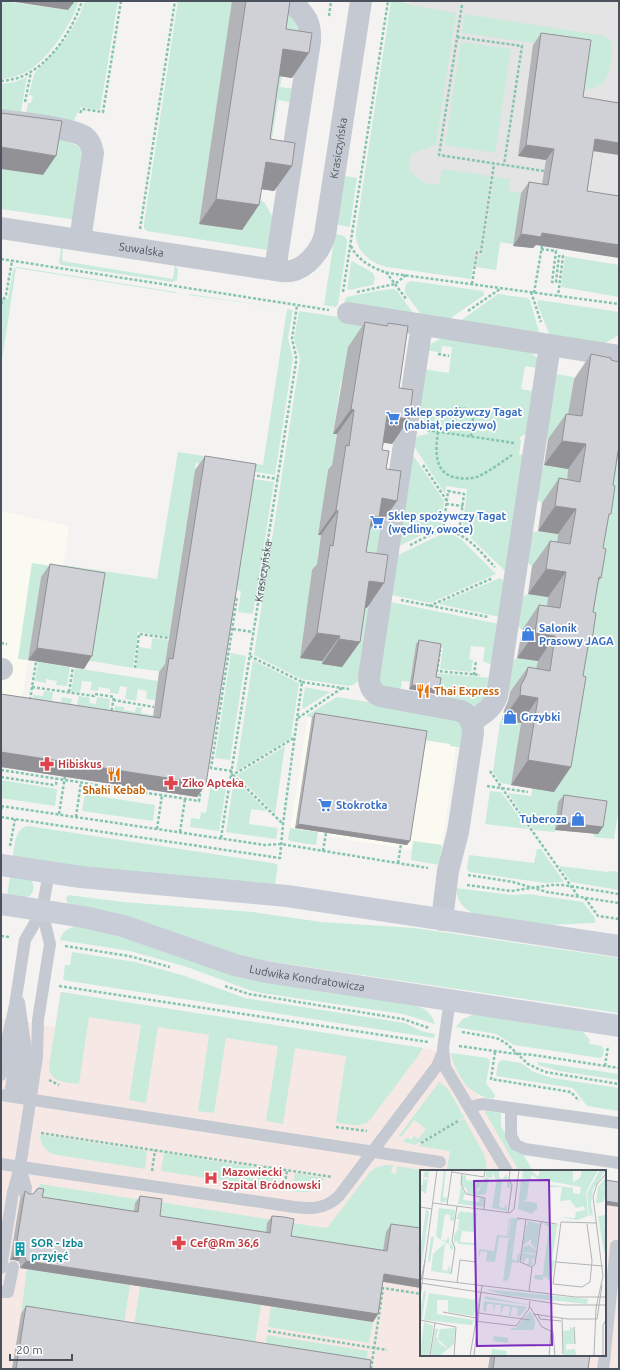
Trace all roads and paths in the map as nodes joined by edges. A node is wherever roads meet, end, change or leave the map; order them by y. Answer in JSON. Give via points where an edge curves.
{"nodes":[{"id":1,"x":82,"y":1,"type":"edge"},
{"id":2,"x":121,"y":1,"type":"edge"},
{"id":3,"x":175,"y":1,"type":"edge"},
{"id":4,"x":292,"y":1,"type":"edge"},
{"id":5,"x":331,"y":1,"type":"edge"},
{"id":6,"x":362,"y":1,"type":"edge"},
{"id":7,"x":388,"y":1,"type":"edge"},
{"id":8,"x":462,"y":5,"type":"dead end"},
{"id":9,"x":328,"y":19,"type":"dead end"},
{"id":10,"x":457,"y":37,"type":"junction"},
{"id":11,"x":31,"y":71,"type":"junction"},
{"id":12,"x":1,"y":81,"type":"edge"},
{"id":13,"x":11,"y":122,"type":"edge"},
{"id":14,"x":71,"y":131,"type":"junction"},
{"id":15,"x":494,"y":164,"type":"junction"},
{"id":16,"x":504,"y":165,"type":"junction"},
{"id":17,"x":544,"y":171,"type":"dead end"},
{"id":18,"x":1,"y":228,"type":"edge"},
{"id":19,"x":140,"y":233,"type":"dead end"},
{"id":20,"x":80,"y":240,"type":"junction"},
{"id":21,"x":350,"y":245,"type":"junction"},
{"id":22,"x":1,"y":259,"type":"edge"},
{"id":23,"x":12,"y":261,"type":"junction"},
{"id":24,"x":278,"y":270,"type":"junction"},
{"id":25,"x":406,"y":275,"type":"junction"},
{"id":26,"x":472,"y":284,"type":"junction"},
{"id":27,"x":501,"y":288,"type":"junction"},
{"id":28,"x":533,"y":292,"type":"junction"},
{"id":29,"x":558,"y":296,"type":"junction"},
{"id":30,"x":1,"y":304,"type":"edge"},
{"id":31,"x":619,"y":304,"type":"edge"},
{"id":32,"x":297,"y":305,"type":"junction"},
{"id":33,"x":348,"y":314,"type":"joint"},
{"id":34,"x":432,"y":327,"type":"junction"},
{"id":35,"x":549,"y":345,"type":"junction"},
{"id":36,"x":619,"y":356,"type":"edge"},
{"id":37,"x":458,"y":408,"type":"dead end"},
{"id":38,"x":474,"y":410,"type":"junction"},
{"id":39,"x":490,"y":412,"type":"dead end"},
{"id":40,"x":429,"y":430,"type":"dead end"},
{"id":41,"x":438,"y":432,"type":"junction"},
{"id":42,"x":471,"y":436,"type":"junction"},
{"id":43,"x":405,"y":438,"type":"junction"},
{"id":44,"x":516,"y":443,"type":"junction"},
{"id":45,"x":520,"y":444,"type":"dead end"},
{"id":46,"x":278,"y":479,"type":"junction"},
{"id":47,"x":250,"y":482,"type":"edge"},
{"id":48,"x":447,"y":503,"type":"junction"},
{"id":49,"x":463,"y":506,"type":"junction"},
{"id":50,"x":445,"y":515,"type":"junction"},
{"id":51,"x":461,"y":517,"type":"junction"},
{"id":52,"x":443,"y":531,"type":"junction"},
{"id":53,"x":459,"y":533,"type":"junction"},
{"id":54,"x":387,"y":556,"type":"junction"},
{"id":55,"x":508,"y":580,"type":"junction"},
{"id":56,"x":381,"y":596,"type":"junction"},
{"id":57,"x":230,"y":604,"type":"edge"},
{"id":58,"x":429,"y":606,"type":"junction"},
{"id":59,"x":508,"y":621,"type":"junction"},
{"id":60,"x":232,"y":629,"type":"junction"},
{"id":61,"x":254,"y":632,"type":"junction"},
{"id":62,"x":169,"y":638,"type":"dead end"},
{"id":63,"x":1,"y":643,"type":"edge"},
{"id":64,"x":7,"y":644,"type":"dead end"},
{"id":65,"x":438,"y":651,"type":"edge"},
{"id":66,"x":250,"y":656,"type":"junction"},
{"id":67,"x":476,"y":660,"type":"dead end"},
{"id":68,"x":36,"y":662,"type":"edge"},
{"id":69,"x":72,"y":667,"type":"edge"},
{"id":70,"x":135,"y":668,"type":"dead end"},
{"id":71,"x":474,"y":675,"type":"junction"},
{"id":72,"x":500,"y":678,"type":"junction"},
{"id":73,"x":302,"y":682,"type":"junction"},
{"id":74,"x":32,"y":687,"type":"junction"},
{"id":75,"x":342,"y":688,"type":"junction"},
{"id":76,"x":371,"y":688,"type":"junction"},
{"id":77,"x":69,"y":692,"type":"junction"},
{"id":78,"x":113,"y":700,"type":"junction"},
{"id":79,"x":29,"y":706,"type":"edge"},
{"id":80,"x":154,"y":706,"type":"dead end"},
{"id":81,"x":297,"y":718,"type":"junction"},
{"id":82,"x":111,"y":719,"type":"edge"},
{"id":83,"x":472,"y":722,"type":"junction"},
{"id":84,"x":210,"y":733,"type":"edge"},
{"id":85,"x":216,"y":734,"type":"junction"},
{"id":86,"x":294,"y":738,"type":"junction"},
{"id":87,"x":1,"y":770,"type":"edge"},
{"id":88,"x":232,"y":771,"type":"junction"},
{"id":89,"x":490,"y":771,"type":"dead end"},
{"id":90,"x":232,"y":775,"type":"junction"},
{"id":91,"x":1,"y":777,"type":"edge"},
{"id":92,"x":57,"y":778,"type":"junction"},
{"id":93,"x":65,"y":778,"type":"junction"},
{"id":94,"x":81,"y":781,"type":"junction"},
{"id":95,"x":202,"y":786,"type":"edge"},
{"id":96,"x":487,"y":786,"type":"dead end"},
{"id":97,"x":502,"y":788,"type":"junction"},
{"id":98,"x":528,"y":792,"type":"edge"},
{"id":99,"x":162,"y":795,"type":"junction"},
{"id":100,"x":185,"y":799,"type":"junction"},
{"id":101,"x":1,"y":806,"type":"edge"},
{"id":102,"x":1,"y":810,"type":"edge"},
{"id":103,"x":59,"y":814,"type":"junction"},
{"id":104,"x":1,"y":817,"type":"edge"},
{"id":105,"x":76,"y":817,"type":"junction"},
{"id":106,"x":15,"y":819,"type":"junction"},
{"id":107,"x":283,"y":824,"type":"junction"},
{"id":108,"x":157,"y":829,"type":"junction"},
{"id":109,"x":180,"y":832,"type":"junction"},
{"id":110,"x":326,"y":833,"type":"edge"},
{"id":111,"x":222,"y":838,"type":"junction"},
{"id":112,"x":280,"y":844,"type":"junction"},
{"id":113,"x":401,"y":844,"type":"edge"},
{"id":114,"x":323,"y":851,"type":"junction"},
{"id":115,"x":5,"y":856,"type":"edge"},
{"id":116,"x":398,"y":863,"type":"junction"},
{"id":117,"x":430,"y":868,"type":"dead end"},
{"id":118,"x":49,"y":872,"type":"junction"},
{"id":119,"x":464,"y":875,"type":"dead end"},
{"id":120,"x":463,"y":885,"type":"dead end"},
{"id":121,"x":571,"y":886,"type":"junction"},
{"id":122,"x":535,"y":888,"type":"junction"},
{"id":123,"x":619,"y":894,"type":"edge"},
{"id":124,"x":578,"y":896,"type":"junction"},
{"id":125,"x":584,"y":898,"type":"junction"},
{"id":126,"x":619,"y":903,"type":"edge"},
{"id":127,"x":1,"y":904,"type":"edge"},
{"id":128,"x":42,"y":910,"type":"junction"},
{"id":129,"x":619,"y":919,"type":"edge"},
{"id":130,"x":442,"y":920,"type":"junction"},
{"id":131,"x":619,"y":946,"type":"edge"},
{"id":132,"x":58,"y":979,"type":"dead end"},
{"id":133,"x":17,"y":992,"type":"junction"},
{"id":134,"x":450,"y":1000,"type":"junction"},
{"id":135,"x":13,"y":1016,"type":"junction"},
{"id":136,"x":619,"y":1026,"type":"edge"},
{"id":137,"x":461,"y":1032,"type":"dead end"},
{"id":138,"x":428,"y":1042,"type":"junction"},
{"id":139,"x":434,"y":1043,"type":"dead end"},
{"id":140,"x":608,"y":1045,"type":"dead end"},
{"id":141,"x":427,"y":1049,"type":"dead end"},
{"id":142,"x":447,"y":1049,"type":"junction"},
{"id":143,"x":495,"y":1052,"type":"junction"},
{"id":144,"x":518,"y":1054,"type":"junction"},
{"id":145,"x":605,"y":1066,"type":"junction"},
{"id":146,"x":619,"y":1068,"type":"edge"},
{"id":147,"x":1,"y":1075,"type":"edge"},
{"id":148,"x":47,"y":1077,"type":"dead end"},
{"id":149,"x":619,"y":1084,"type":"edge"},
{"id":150,"x":64,"y":1086,"type":"dead end"},
{"id":151,"x":16,"y":1097,"type":"edge"},
{"id":152,"x":581,"y":1103,"type":"dead end"},
{"id":153,"x":511,"y":1108,"type":"junction"},
{"id":154,"x":471,"y":1110,"type":"junction"},
{"id":155,"x":619,"y":1123,"type":"edge"},
{"id":156,"x":371,"y":1126,"type":"dead end"},
{"id":157,"x":336,"y":1127,"type":"dead end"},
{"id":158,"x":367,"y":1131,"type":"junction"},
{"id":159,"x":35,"y":1132,"type":"dead end"},
{"id":160,"x":354,"y":1149,"type":"junction"},
{"id":161,"x":155,"y":1150,"type":"junction"},
{"id":162,"x":372,"y":1152,"type":"junction"},
{"id":163,"x":399,"y":1156,"type":"junction"},
{"id":164,"x":440,"y":1162,"type":"dead end"},
{"id":165,"x":619,"y":1163,"type":"edge"},
{"id":166,"x":1,"y":1164,"type":"edge"},
{"id":167,"x":20,"y":1167,"type":"junction"},
{"id":168,"x":152,"y":1167,"type":"dead end"},
{"id":169,"x":287,"y":1170,"type":"junction"},
{"id":170,"x":506,"y":1170,"type":"edge"},
{"id":171,"x":332,"y":1177,"type":"junction"},
{"id":172,"x":329,"y":1181,"type":"dead end"},
{"id":173,"x":284,"y":1187,"type":"dead end"},
{"id":174,"x":25,"y":1194,"type":"edge"},
{"id":175,"x":613,"y":1245,"type":"edge"},
{"id":176,"x":13,"y":1267,"type":"dead end"},
{"id":177,"x":1,"y":1268,"type":"edge"},
{"id":178,"x":1,"y":1292,"type":"edge"},
{"id":179,"x":420,"y":1294,"type":"edge"},
{"id":180,"x":268,"y":1331,"type":"dead end"},
{"id":181,"x":606,"y":1337,"type":"edge"},
{"id":182,"x":374,"y":1348,"type":"junction"},
{"id":183,"x":387,"y":1350,"type":"dead end"},
{"id":184,"x":604,"y":1356,"type":"edge"},
{"id":185,"x":371,"y":1369,"type":"edge"},
{"id":186,"x":603,"y":1369,"type":"edge"}],
"edges":[{"from":1,"to":11,"type":"path","via":[[73,22],[58,45]]},
{"from":2,"to":14,"type":"path","via":[[103,112],[82,109]]},
{"from":3,"to":19,"type":"path"},
{"from":4,"to":24,"type":"street","via":[[308,23],[310,41]]},
{"from":5,"to":9,"type":"path"},
{"from":6,"to":24,"type":"street","name":"Krasiczyńska","via":[[324,239],[319,250],[305,263],[294,270]]},
{"from":7,"to":21,"type":"path"},
{"from":8,"to":10,"type":"path"},
{"from":10,"to":15,"type":"path","via":[[440,155]]},
{"from":10,"to":16,"type":"path","via":[[522,46]]},
{"from":11,"to":12,"type":"path","via":[[16,79]]},
{"from":11,"to":13,"type":"path"},
{"from":13,"to":14,"type":"street"},
{"from":14,"to":20,"type":"street","via":[[88,140],[93,153]]},
{"from":15,"to":16,"type":"path"},
{"from":15,"to":26,"type":"path","via":[[481,252],[477,252]]},
{"from":16,"to":17,"type":"path"},
{"from":18,"to":20,"type":"street","name":"Suwalska"},
{"from":20,"to":24,"type":"street","name":"Suwalska"},
{"from":21,"to":25,"type":"path","via":[[357,255],[376,269]]},
{"from":21,"to":25,"type":"path","via":[[342,294],[395,284]]},
{"from":22,"to":23,"type":"path"},
{"from":23,"to":30,"type":"path","via":[[6,295]]},
{"from":23,"to":32,"type":"path"},
{"from":25,"to":26,"type":"path"},
{"from":26,"to":27,"type":"path"},
{"from":27,"to":28,"type":"path"},
{"from":27,"to":34,"type":"path"},
{"from":28,"to":29,"type":"path"},
{"from":28,"to":29,"type":"path","via":[[541,247],[556,250],[552,282],[556,282],[559,256],[563,256]]},
{"from":28,"to":35,"type":"path"},
{"from":29,"to":31,"type":"path"},
{"from":32,"to":33,"type":"path"},
{"from":32,"to":46,"type":"path","name":"Krasiczyńska","via":[[292,336],[296,362]]},
{"from":33,"to":34,"type":"street"},
{"from":34,"to":35,"type":"street"},
{"from":34,"to":43,"type":"street"},
{"from":35,"to":36,"type":"street"},
{"from":35,"to":55,"type":"street"},
{"from":37,"to":38,"type":"path"},
{"from":38,"to":39,"type":"path"},
{"from":38,"to":42,"type":"path"},
{"from":40,"to":41,"type":"path"},
{"from":41,"to":42,"type":"path"},
{"from":41,"to":44,"type":"path","via":[[435,449],[437,459],[446,474],[464,479],[481,475],[512,456]]},
{"from":42,"to":44,"type":"path"},
{"from":43,"to":48,"type":"path"},
{"from":43,"to":54,"type":"street"},
{"from":44,"to":45,"type":"path"},
{"from":46,"to":47,"type":"path","via":[[251,475]]},
{"from":46,"to":61,"type":"path","name":"Krasiczyńska"},
{"from":48,"to":49,"type":"path"},
{"from":48,"to":49,"type":"path","via":[[448,491],[464,494]]},
{"from":48,"to":50,"type":"path"},
{"from":49,"to":51,"type":"path"},
{"from":50,"to":51,"type":"path"},
{"from":50,"to":52,"type":"path"},
{"from":51,"to":53,"type":"path"},
{"from":52,"to":53,"type":"path"},
{"from":52,"to":54,"type":"path"},
{"from":53,"to":55,"type":"path"},
{"from":54,"to":56,"type":"street"},
{"from":55,"to":58,"type":"path"},
{"from":55,"to":59,"type":"street"},
{"from":56,"to":58,"type":"path"},
{"from":56,"to":76,"type":"street","via":[[369,677]]},
{"from":57,"to":60,"type":"path","via":[[232,597],[238,598]]},
{"from":58,"to":59,"type":"path"},
{"from":59,"to":72,"type":"street"},
{"from":60,"to":61,"type":"path"},
{"from":60,"to":85,"type":"path"},
{"from":61,"to":66,"type":"path","name":"Krasiczyńska"},
{"from":62,"to":70,"type":"path","via":[[139,634]]},
{"from":63,"to":64,"type":"path"},
{"from":65,"to":71,"type":"path","via":[[437,671]]},
{"from":66,"to":73,"type":"path"},
{"from":66,"to":88,"type":"path","name":"Krasiczyńska"},
{"from":67,"to":71,"type":"path"},
{"from":68,"to":74,"type":"path"},
{"from":69,"to":77,"type":"path"},
{"from":71,"to":72,"type":"path"},
{"from":72,"to":83,"type":"street","via":[[497,696],[492,706]]},
{"from":73,"to":75,"type":"path"},
{"from":73,"to":81,"type":"path"},
{"from":74,"to":77,"type":"path"},
{"from":74,"to":79,"type":"path"},
{"from":75,"to":76,"type":"path"},
{"from":75,"to":81,"type":"path"},
{"from":76,"to":83,"type":"street","via":[[383,698],[461,711],[468,715]]},
{"from":77,"to":78,"type":"path","via":[[114,697]]},
{"from":78,"to":80,"type":"path"},
{"from":78,"to":82,"type":"path"},
{"from":81,"to":86,"type":"path"},
{"from":83,"to":130,"type":"street","via":[[472,741],[458,832],[448,871]]},
{"from":84,"to":85,"type":"path"},
{"from":85,"to":88,"type":"path","via":[[211,768]]},
{"from":86,"to":90,"type":"path"},
{"from":86,"to":107,"type":"path"},
{"from":87,"to":92,"type":"path"},
{"from":88,"to":90,"type":"path","name":"Krasiczyńska"},
{"from":89,"to":97,"type":"path"},
{"from":90,"to":107,"type":"path"},
{"from":90,"to":111,"type":"path","name":"Krasiczyńska"},
{"from":91,"to":92,"type":"path","via":[[53,785],[56,784]]},
{"from":92,"to":93,"type":"path"},
{"from":93,"to":94,"type":"path"},
{"from":93,"to":103,"type":"path"},
{"from":94,"to":99,"type":"path"},
{"from":94,"to":105,"type":"path"},
{"from":95,"to":100,"type":"path","via":[[199,801]]},
{"from":96,"to":97,"type":"path"},
{"from":97,"to":98,"type":"path"},
{"from":97,"to":121,"type":"path"},
{"from":99,"to":100,"type":"path"},
{"from":99,"to":108,"type":"path"},
{"from":100,"to":109,"type":"path"},
{"from":101,"to":102,"type":"path"},
{"from":101,"to":103,"type":"path"},
{"from":103,"to":105,"type":"path"},
{"from":104,"to":106,"type":"path"},
{"from":105,"to":108,"type":"path"},
{"from":106,"to":112,"type":"path","via":[[280,858]]},
{"from":106,"to":115,"type":"path"},
{"from":107,"to":112,"type":"path"},
{"from":108,"to":109,"type":"path"},
{"from":109,"to":111,"type":"path"},
{"from":110,"to":114,"type":"path"},
{"from":111,"to":112,"type":"path","via":[[264,845]]},
{"from":112,"to":114,"type":"path"},
{"from":113,"to":116,"type":"path"},
{"from":114,"to":116,"type":"path"},
{"from":115,"to":118,"type":"main road"},
{"from":116,"to":117,"type":"path"},
{"from":118,"to":128,"type":"lane"},
{"from":118,"to":130,"type":"main road","via":[[136,883],[287,896]]},
{"from":119,"to":122,"type":"path"},
{"from":120,"to":122,"type":"path","via":[[511,891]]},
{"from":121,"to":122,"type":"path","via":[[552,885]]},
{"from":121,"to":123,"type":"path"},
{"from":121,"to":124,"type":"path"},
{"from":122,"to":124,"type":"path"},
{"from":124,"to":125,"type":"path"},
{"from":125,"to":126,"type":"path"},
{"from":125,"to":129,"type":"path","via":[[598,916]]},
{"from":127,"to":128,"type":"main road","name":"Ludwika Kondratowicza"},
{"from":128,"to":133,"type":"lane","via":[[26,940]]},
{"from":128,"to":134,"type":"main road","name":"Ludwika Kondratowicza","via":[[122,926],[235,965],[266,972]]},
{"from":128,"to":151,"type":"lane","via":[[50,944],[39,1009],[38,1047]]},
{"from":130,"to":131,"type":"main road"},
{"from":132,"to":138,"type":"path","via":[[57,986]]},
{"from":133,"to":135,"type":"lane"},
{"from":133,"to":151,"type":"lane","via":[[27,1058]]},
{"from":134,"to":136,"type":"main road","name":"Ludwika Kondratowicza"},
{"from":134,"to":142,"type":"lane"},
{"from":135,"to":147,"type":"lane"},
{"from":135,"to":151,"type":"lane"},
{"from":137,"to":144,"type":"path","via":[[495,1038]]},
{"from":138,"to":139,"type":"path"},
{"from":138,"to":141,"type":"path"},
{"from":140,"to":145,"type":"path"},
{"from":142,"to":143,"type":"path"},
{"from":142,"to":154,"type":"lane","via":[[444,1062],[447,1071]]},
{"from":142,"to":162,"type":"lane"},
{"from":143,"to":144,"type":"path"},
{"from":143,"to":152,"type":"path","via":[[491,1079],[572,1092]]},
{"from":144,"to":145,"type":"path"},
{"from":144,"to":149,"type":"path","via":[[528,1064],[545,1072]]},
{"from":145,"to":146,"type":"path"},
{"from":148,"to":150,"type":"path","via":[[54,1084]]},
{"from":151,"to":160,"type":"lane"},
{"from":151,"to":167,"type":"lane"},
{"from":153,"to":154,"type":"lane","via":[[482,1104]]},
{"from":153,"to":155,"type":"lane"},
{"from":153,"to":165,"type":"lane","via":[[511,1136],[516,1145],[525,1149]]},
{"from":154,"to":163,"type":"path"},
{"from":154,"to":170,"type":"lane"},
{"from":156,"to":158,"type":"path"},
{"from":157,"to":158,"type":"path"},
{"from":158,"to":160,"type":"path"},
{"from":159,"to":161,"type":"path"},
{"from":160,"to":162,"type":"lane"},
{"from":160,"to":171,"type":"path"},
{"from":161,"to":168,"type":"path"},
{"from":161,"to":169,"type":"path"},
{"from":162,"to":163,"type":"lane"},
{"from":162,"to":167,"type":"lane","via":[[334,1200],[315,1208]]},
{"from":163,"to":164,"type":"lane"},
{"from":166,"to":167,"type":"lane"},
{"from":167,"to":174,"type":"lane","via":[[26,1188]]},
{"from":167,"to":177,"type":"lane","via":[[13,1192]]},
{"from":169,"to":171,"type":"path"},
{"from":169,"to":173,"type":"path"},
{"from":171,"to":172,"type":"path"},
{"from":175,"to":181,"type":"lane"},
{"from":176,"to":178,"type":"lane","via":[[8,1292]]},
{"from":179,"to":182,"type":"path","via":[[383,1288]]},
{"from":180,"to":182,"type":"path"},
{"from":182,"to":183,"type":"path"},
{"from":182,"to":185,"type":"path"},
{"from":184,"to":186,"type":"lane"}]}
